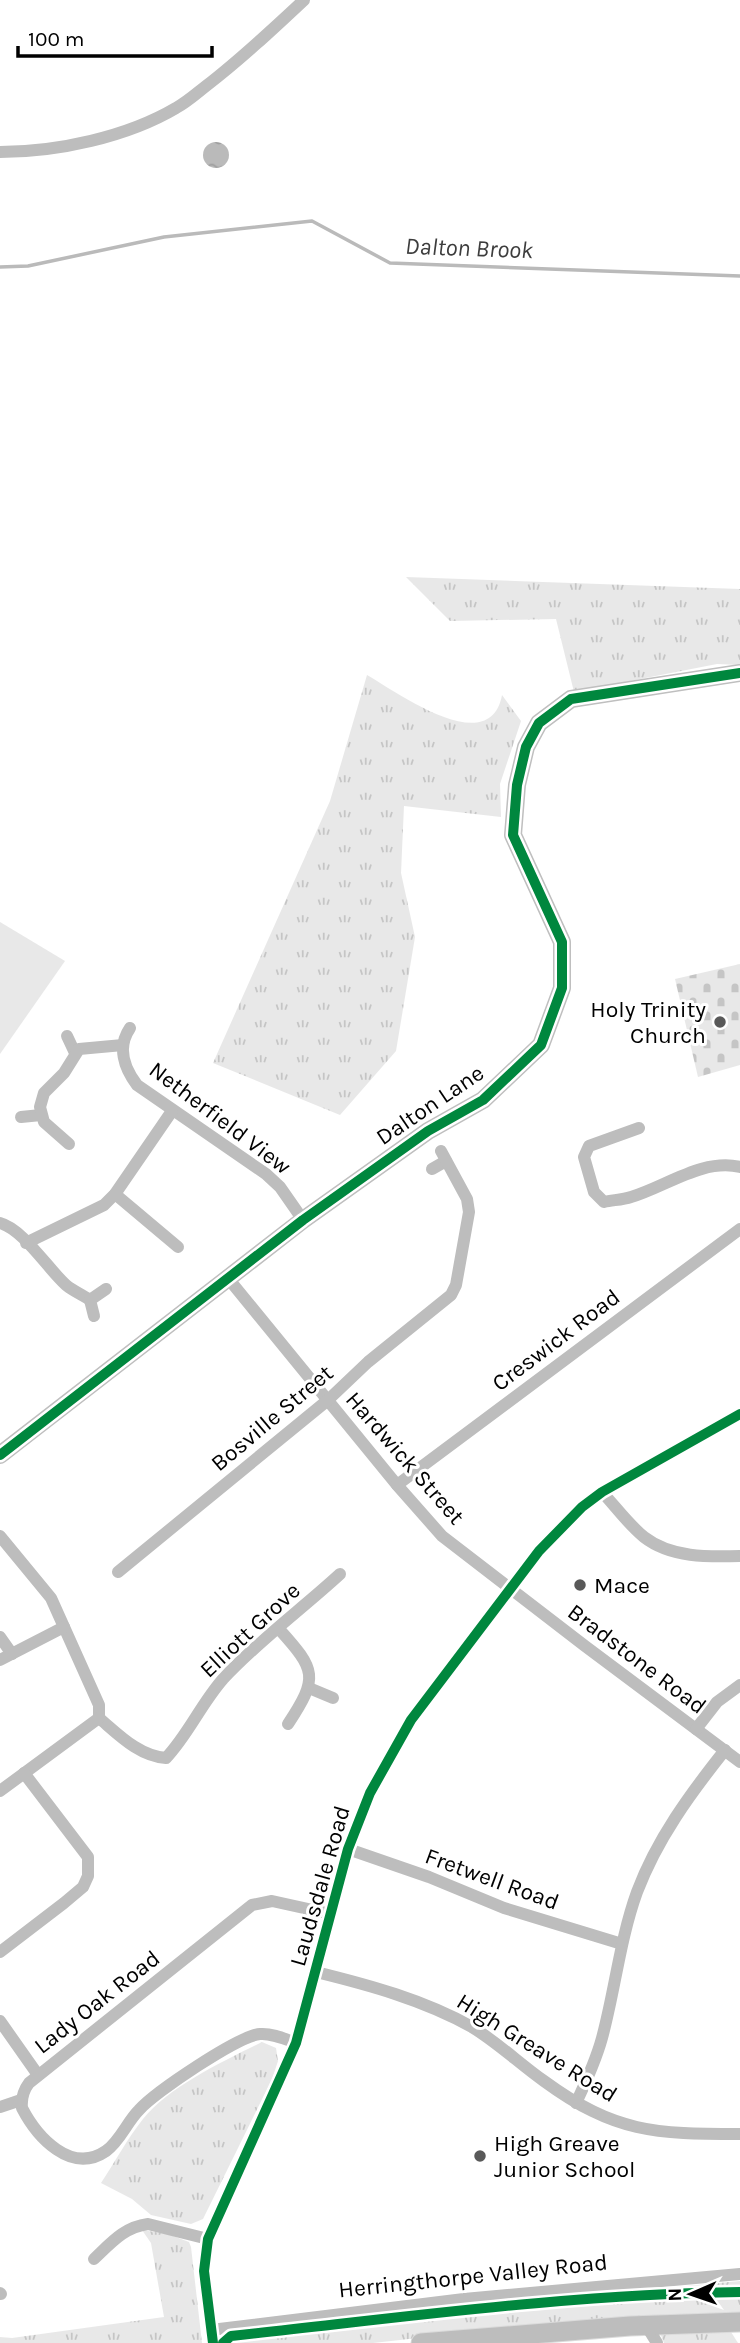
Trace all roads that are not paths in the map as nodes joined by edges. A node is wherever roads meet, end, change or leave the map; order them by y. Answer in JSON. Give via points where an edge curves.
{"nodes":[{"id":1,"x":303,"y":0,"type":"edge"},
{"id":2,"x":0,"y":152,"type":"edge"},
{"id":3,"x":740,"y":674,"type":"edge"},
{"id":4,"x":130,"y":1028,"type":"dead end"},
{"id":5,"x":66,"y":1036,"type":"dead end"},
{"id":6,"x":122,"y":1045,"type":"junction"},
{"id":7,"x":75,"y":1053,"type":"junction"},
{"id":8,"x":172,"y":1111,"type":"junction"},
{"id":9,"x":41,"y":1115,"type":"junction"},
{"id":10,"x":21,"y":1117,"type":"dead end"},
{"id":11,"x":639,"y":1128,"type":"dead end"},
{"id":12,"x":69,"y":1144,"type":"dead end"},
{"id":13,"x":740,"y":1167,"type":"edge"},
{"id":14,"x":432,"y":1169,"type":"dead end"},
{"id":15,"x":115,"y":1194,"type":"junction"},
{"id":16,"x":303,"y":1220,"type":"junction"},
{"id":17,"x":0,"y":1223,"type":"edge"},
{"id":18,"x":740,"y":1229,"type":"edge"},
{"id":19,"x":26,"y":1243,"type":"junction"},
{"id":20,"x":178,"y":1247,"type":"dead end"},
{"id":21,"x":227,"y":1277,"type":"junction"},
{"id":22,"x":106,"y":1289,"type":"dead end"},
{"id":23,"x":90,"y":1300,"type":"junction"},
{"id":24,"x":94,"y":1316,"type":"dead end"},
{"id":25,"x":328,"y":1400,"type":"junction"},
{"id":26,"x":740,"y":1414,"type":"edge"},
{"id":27,"x":0,"y":1455,"type":"edge"},
{"id":28,"x":397,"y":1485,"type":"junction"},
{"id":29,"x":602,"y":1492,"type":"junction"},
{"id":30,"x":0,"y":1536,"type":"edge"},
{"id":31,"x":740,"y":1556,"type":"edge"},
{"id":32,"x":118,"y":1572,"type":"dead end"},
{"id":33,"x":340,"y":1574,"type":"dead end"},
{"id":34,"x":510,"y":1589,"type":"junction"},
{"id":35,"x":64,"y":1627,"type":"junction"},
{"id":36,"x":279,"y":1629,"type":"junction"},
{"id":37,"x":0,"y":1637,"type":"edge"},
{"id":38,"x":12,"y":1654,"type":"junction"},
{"id":39,"x":0,"y":1660,"type":"edge"},
{"id":40,"x":740,"y":1685,"type":"edge"},
{"id":41,"x":309,"y":1688,"type":"junction"},
{"id":42,"x":333,"y":1698,"type":"dead end"},
{"id":43,"x":99,"y":1718,"type":"junction"},
{"id":44,"x":288,"y":1724,"type":"dead end"},
{"id":45,"x":696,"y":1729,"type":"junction"},
{"id":46,"x":724,"y":1751,"type":"junction"},
{"id":47,"x":740,"y":1762,"type":"edge"},
{"id":48,"x":24,"y":1773,"type":"junction"},
{"id":49,"x":0,"y":1791,"type":"edge"},
{"id":50,"x":348,"y":1849,"type":"junction"},
{"id":51,"x":331,"y":1914,"type":"junction"},
{"id":52,"x":622,"y":1944,"type":"junction"},
{"id":53,"x":0,"y":1952,"type":"edge"},
{"id":54,"x":316,"y":1972,"type":"junction"},
{"id":55,"x":0,"y":2021,"type":"edge"},
{"id":56,"x":296,"y":2043,"type":"junction"},
{"id":57,"x":38,"y":2075,"type":"junction"},
{"id":58,"x":21,"y":2100,"type":"junction"},
{"id":59,"x":576,"y":2103,"type":"junction"},
{"id":60,"x":0,"y":2107,"type":"edge"},
{"id":61,"x":740,"y":2134,"type":"edge"},
{"id":62,"x":208,"y":2239,"type":"junction"},
{"id":63,"x":94,"y":2259,"type":"dead end"},
{"id":64,"x":740,"y":2274,"type":"edge"},
{"id":65,"x":740,"y":2322,"type":"edge"},
{"id":66,"x":646,"y":2325,"type":"junction"},
{"id":67,"x":212,"y":2337,"type":"edge"},
{"id":68,"x":421,"y":2343,"type":"edge"},
{"id":69,"x":657,"y":2343,"type":"edge"}],
"edges":[{"from":1,"to":2,"type":"street","via":[[239,60],[179,107],[149,123],[102,138]]},
{"from":3,"to":16,"type":"street","name":"Dalton Lane","via":[[571,699],[539,723],[526,747],[517,785],[513,835],[562,942],[562,988],[541,1045],[483,1100],[428,1131]]},
{"from":4,"to":6,"type":"street"},
{"from":5,"to":7,"type":"street"},
{"from":6,"to":7,"type":"street","via":[[83,1048]]},
{"from":6,"to":8,"type":"street","name":"Netherfield View","via":[[129,1074],[137,1085]]},
{"from":7,"to":9,"type":"street","via":[[64,1073],[44,1093]]},
{"from":8,"to":15,"type":"street"},
{"from":8,"to":16,"type":"street","name":"Netherfield View","via":[[266,1174]]},
{"from":9,"to":10,"type":"street"},
{"from":9,"to":12,"type":"street"},
{"from":11,"to":13,"type":"street","via":[[589,1146],[584,1157],[594,1192],[604,1202],[712,1166]]},
{"from":14,"to":25,"type":"street","name":"Bosville Street","via":[[444,1156],[467,1199],[469,1212],[456,1285],[451,1295]]},
{"from":15,"to":19,"type":"street","via":[[104,1205]]},
{"from":15,"to":20,"type":"street"},
{"from":16,"to":21,"type":"street","name":"Dalton Lane"},
{"from":17,"to":19,"type":"street"},
{"from":18,"to":28,"type":"street","name":"Creswick Road"},
{"from":19,"to":23,"type":"street","via":[[68,1287]]},
{"from":21,"to":25,"type":"street","name":"Hardwick Street"},
{"from":21,"to":27,"type":"street","name":"Dalton Lane"},
{"from":22,"to":23,"type":"street"},
{"from":23,"to":24,"type":"street"},
{"from":25,"to":28,"type":"street","name":"Hardwick Street"},
{"from":25,"to":32,"type":"street","name":"Bosville Street"},
{"from":26,"to":29,"type":"street","name":"Laudsdale Road"},
{"from":28,"to":34,"type":"street","name":"Hardwick Street","via":[[442,1536]]},
{"from":29,"to":31,"type":"street","via":[[645,1538],[662,1547],[703,1556]]},
{"from":29,"to":34,"type":"street","name":"Laudsdale Road","via":[[557,1530]]},
{"from":30,"to":35,"type":"street","via":[[51,1598]]},
{"from":33,"to":36,"type":"street","name":"Elliott Grove"},
{"from":34,"to":45,"type":"street","name":"Bradstone Road"},
{"from":34,"to":50,"type":"street","name":"Laudsdale Road","via":[[398,1740]]},
{"from":35,"to":38,"type":"street"},
{"from":35,"to":43,"type":"street","via":[[99,1705]]},
{"from":36,"to":41,"type":"street","via":[[307,1664]]},
{"from":36,"to":43,"type":"street","name":"Elliott Grove","via":[[223,1680],[166,1758],[141,1751]]},
{"from":37,"to":38,"type":"street"},
{"from":38,"to":39,"type":"street"},
{"from":40,"to":45,"type":"street","via":[[717,1702]]},
{"from":41,"to":42,"type":"street"},
{"from":41,"to":44,"type":"street"},
{"from":43,"to":48,"type":"street"},
{"from":45,"to":46,"type":"street","name":"Bradstone Road"},
{"from":46,"to":47,"type":"street","name":"Bradstone Road"},
{"from":46,"to":52,"type":"street","via":[[670,1826],[638,1892]]},
{"from":48,"to":49,"type":"street"},
{"from":48,"to":53,"type":"street","via":[[88,1857],[88,1875],[74,1895]]},
{"from":50,"to":51,"type":"street","name":"Laudsdale Road"},
{"from":50,"to":52,"type":"street","name":"Fretwell Road","via":[[503,1908]]},
{"from":51,"to":54,"type":"street","name":"Laudsdale Road"},
{"from":51,"to":57,"type":"street","name":"Lady Oak Road","via":[[272,1900],[252,1905]]},
{"from":52,"to":59,"type":"street","via":[[602,2039]]},
{"from":54,"to":56,"type":"street","name":"Laudsdale Road"},
{"from":54,"to":59,"type":"street","name":"High Greave Road","via":[[379,1988],[447,2015],[474,2029]]},
{"from":55,"to":57,"type":"street"},
{"from":56,"to":58,"type":"street","via":[[269,2034],[248,2037],[163,2088],[136,2113],[113,2145],[93,2157],[57,2151],[27,2116]]},
{"from":56,"to":62,"type":"street","name":"Laudsdale Road"},
{"from":57,"to":58,"type":"street","name":"Lady Oak Road"},
{"from":58,"to":60,"type":"street"},
{"from":59,"to":61,"type":"street","name":"High Greave Road","via":[[633,2128]]},
{"from":62,"to":63,"type":"street","via":[[139,2225],[122,2233]]},
{"from":62,"to":67,"type":"street","name":"Laudsdale Road","via":[[204,2271]]},
{"from":64,"to":67,"type":"street","name":"Herringthorpe Valley Road","via":[[464,2299]]},
{"from":65,"to":66,"type":"main road"},
{"from":66,"to":68,"type":"main road"},
{"from":66,"to":69,"type":"street"}]}
